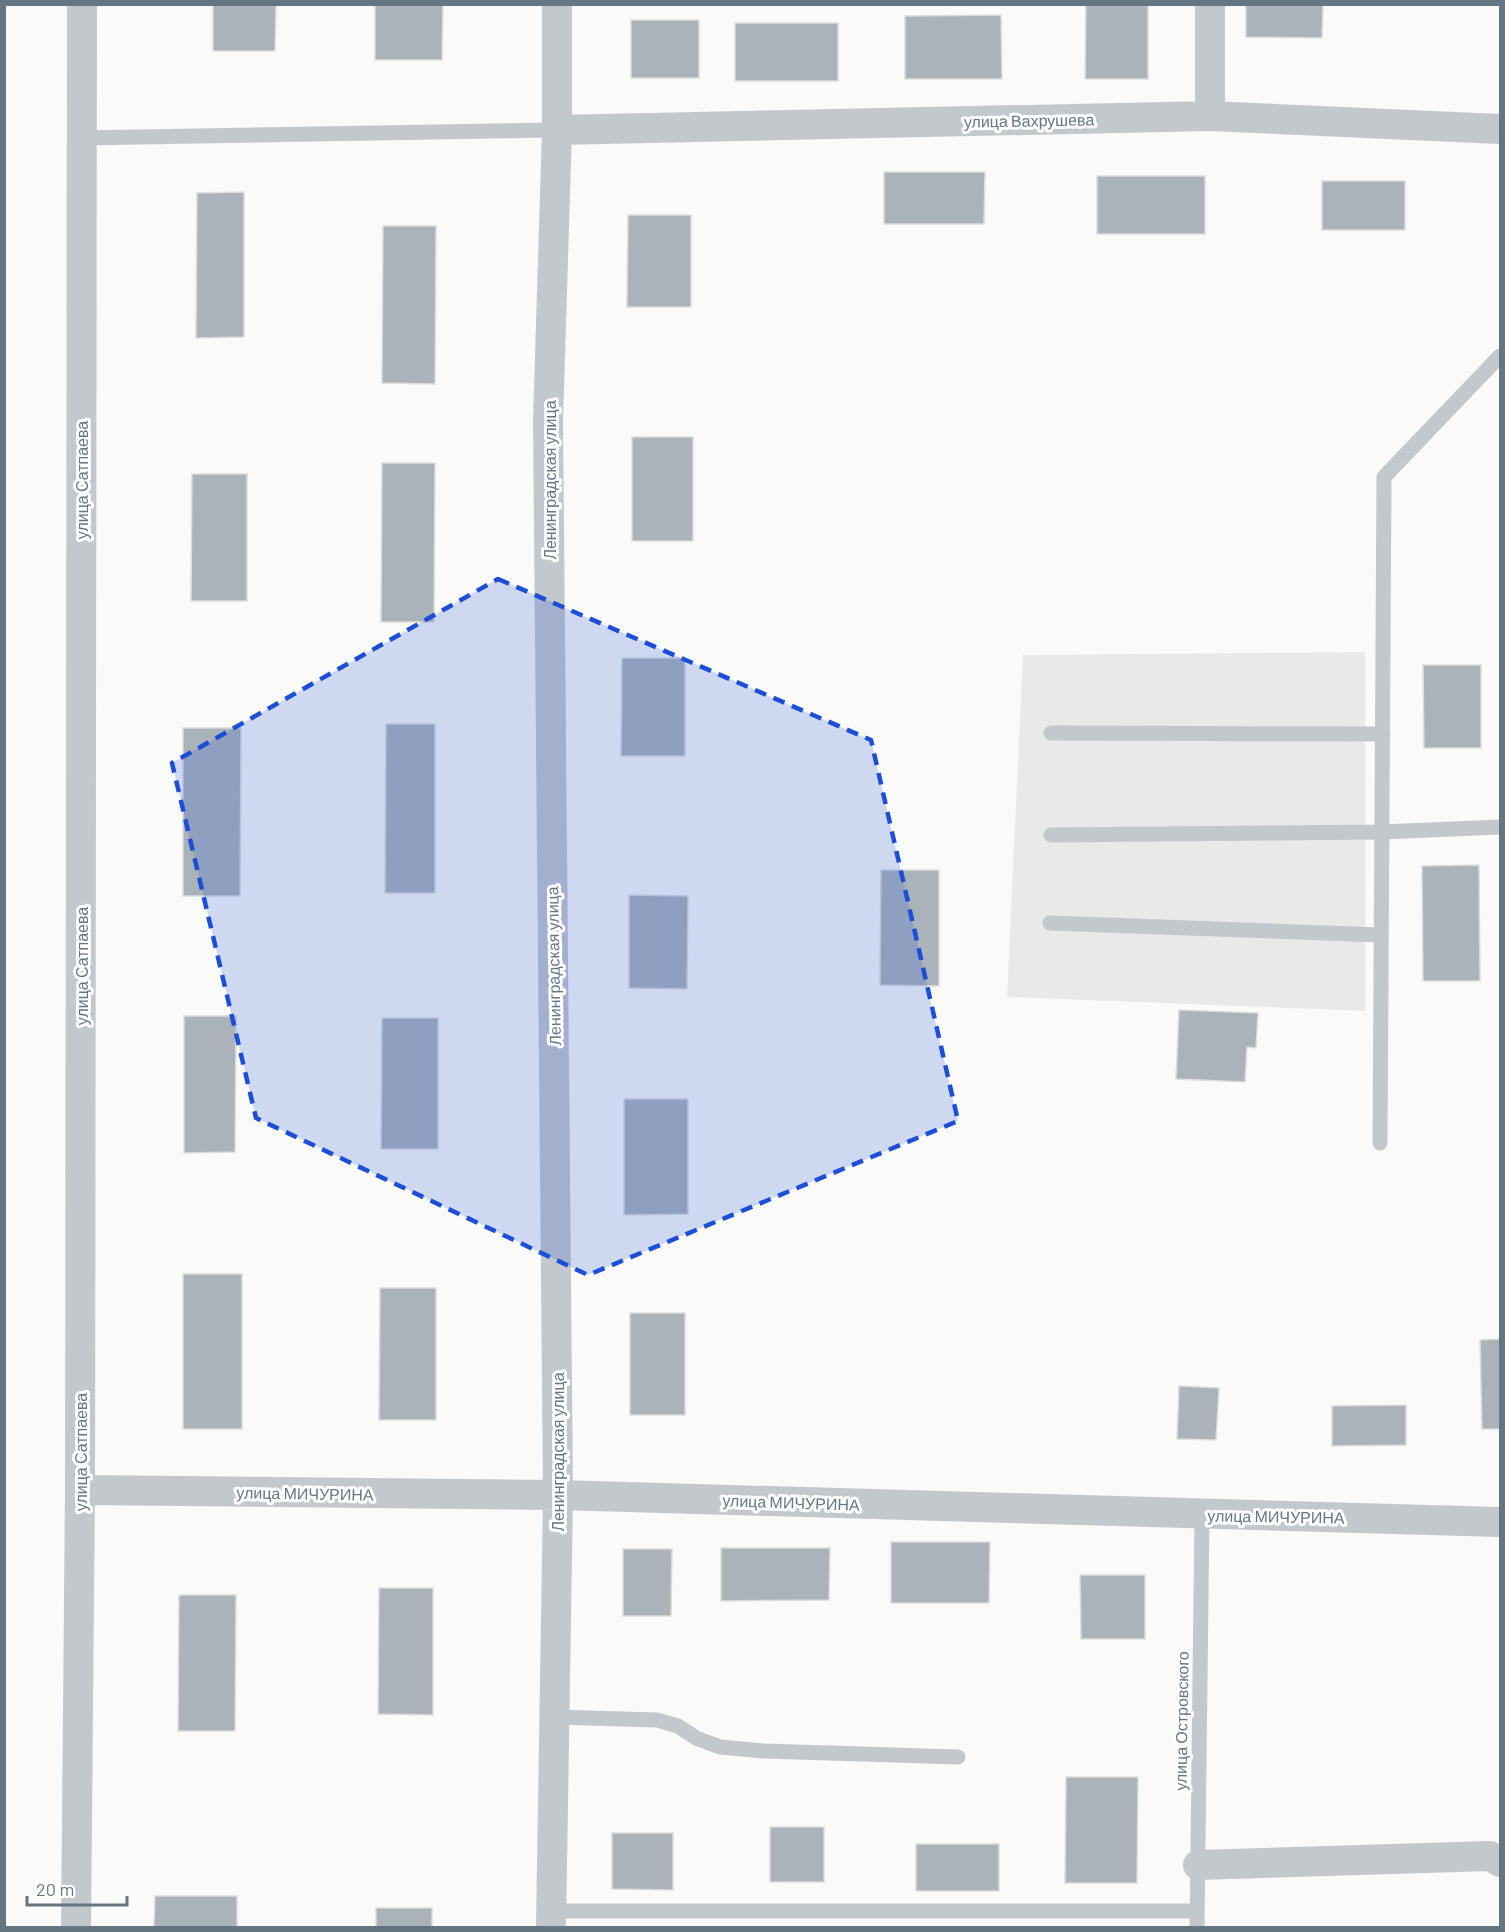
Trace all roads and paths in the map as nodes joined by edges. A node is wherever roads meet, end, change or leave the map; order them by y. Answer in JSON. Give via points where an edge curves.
{"nodes":[{"id":1,"x":82,"y":4,"type":"edge"},
{"id":2,"x":557,"y":4,"type":"edge"},
{"id":3,"x":1210,"y":4,"type":"edge"},
{"id":4,"x":1210,"y":116,"type":"junction"},
{"id":5,"x":1500,"y":129,"type":"edge"},
{"id":6,"x":557,"y":130,"type":"junction"},
{"id":7,"x":82,"y":138,"type":"junction"},
{"id":8,"x":1500,"y":356,"type":"edge"},
{"id":9,"x":1051,"y":733,"type":"dead end"},
{"id":10,"x":1383,"y":734,"type":"junction"},
{"id":11,"x":1500,"y":827,"type":"edge"},
{"id":12,"x":1382,"y":832,"type":"junction"},
{"id":13,"x":1051,"y":835,"type":"dead end"},
{"id":14,"x":1050,"y":923,"type":"dead end"},
{"id":15,"x":1381,"y":935,"type":"junction"},
{"id":16,"x":1380,"y":1143,"type":"dead end"},
{"id":17,"x":80,"y":1491,"type":"junction"},
{"id":18,"x":558,"y":1496,"type":"junction"},
{"id":19,"x":1202,"y":1514,"type":"junction"},
{"id":20,"x":1500,"y":1522,"type":"edge"},
{"id":21,"x":555,"y":1717,"type":"junction"},
{"id":22,"x":958,"y":1757,"type":"dead end"},
{"id":23,"x":1500,"y":1862,"type":"edge"},
{"id":24,"x":1198,"y":1865,"type":"junction"},
{"id":25,"x":1197,"y":1911,"type":"junction"},
{"id":26,"x":551,"y":1919,"type":"edge"},
{"id":27,"x":76,"y":1928,"type":"edge"},
{"id":28,"x":1197,"y":1928,"type":"edge"}],
"edges":[{"from":1,"to":7,"type":"street","name":"улица Сатпаева"},
{"from":2,"to":6,"type":"street","name":"Ленинградская улица"},
{"from":3,"to":4,"type":"street"},
{"from":4,"to":5,"type":"street","name":"улица Вахрушева"},
{"from":4,"to":6,"type":"street","name":"улица Вахрушева"},
{"from":6,"to":7,"type":"lane"},
{"from":6,"to":18,"type":"street","name":"Ленинградская улица","via":[[548,433]]},
{"from":7,"to":17,"type":"street","name":"улица Сатпаева"},
{"from":8,"to":10,"type":"lane","via":[[1384,477]]},
{"from":9,"to":10,"type":"lane"},
{"from":10,"to":12,"type":"lane"},
{"from":11,"to":12,"type":"lane"},
{"from":12,"to":13,"type":"lane"},
{"from":12,"to":15,"type":"lane"},
{"from":14,"to":15,"type":"lane"},
{"from":15,"to":16,"type":"lane"},
{"from":17,"to":18,"type":"street","name":"улица МИЧУРИНА"},
{"from":17,"to":27,"type":"street","name":"улица Сатпаева"},
{"from":18,"to":19,"type":"street","name":"улица МИЧУРИНА"},
{"from":18,"to":21,"type":"street","name":"Ленинградская улица"},
{"from":19,"to":20,"type":"street","name":"улица МИЧУРИНА"},
{"from":19,"to":24,"type":"lane","name":"улица Островского"},
{"from":21,"to":22,"type":"lane","via":[[657,1720],[720,1747]]},
{"from":21,"to":26,"type":"street","name":"Ленинградская улица"},
{"from":23,"to":24,"type":"street","via":[[1490,1856]]},
{"from":24,"to":25,"type":"lane","name":"улица Островского"},
{"from":25,"to":26,"type":"lane"},
{"from":25,"to":28,"type":"lane","name":"улица Островского"}]}
